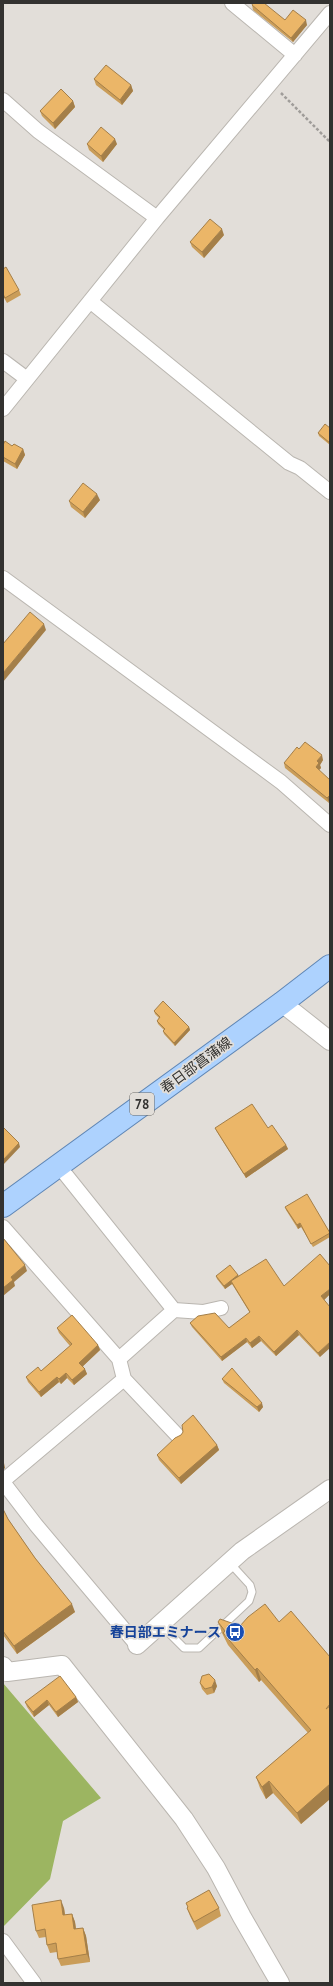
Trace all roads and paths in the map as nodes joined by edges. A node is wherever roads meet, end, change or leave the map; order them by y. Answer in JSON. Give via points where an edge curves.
{"nodes":[{"id":1,"x":232,"y":3,"type":"edge"},
{"id":2,"x":330,"y":13,"type":"edge"},
{"id":3,"x":295,"y":55,"type":"junction"},
{"id":4,"x":271,"y":83,"type":"junction"},
{"id":5,"x":3,"y":100,"type":"edge"},
{"id":6,"x":330,"y":142,"type":"edge"},
{"id":7,"x":157,"y":218,"type":"junction"},
{"id":8,"x":90,"y":301,"type":"junction"},
{"id":9,"x":3,"y":361,"type":"edge"},
{"id":10,"x":27,"y":379,"type":"junction"},
{"id":11,"x":3,"y":409,"type":"edge"},
{"id":12,"x":330,"y":492,"type":"edge"},
{"id":13,"x":3,"y":578,"type":"edge"},
{"id":14,"x":330,"y":825,"type":"edge"},
{"id":15,"x":330,"y":966,"type":"edge"},
{"id":16,"x":282,"y":1003,"type":"junction"},
{"id":17,"x":330,"y":1041,"type":"edge"},
{"id":18,"x":58,"y":1165,"type":"junction"},
{"id":19,"x":3,"y":1206,"type":"edge"},
{"id":20,"x":3,"y":1227,"type":"edge"},
{"id":21,"x":221,"y":1308,"type":"dead end"},
{"id":22,"x":174,"y":1310,"type":"junction"},
{"id":23,"x":119,"y":1358,"type":"junction"},
{"id":24,"x":124,"y":1379,"type":"junction"},
{"id":25,"x":177,"y":1435,"type":"edge"},
{"id":26,"x":3,"y":1482,"type":"edge"},
{"id":27,"x":330,"y":1489,"type":"edge"},
{"id":28,"x":229,"y":1562,"type":"junction"},
{"id":29,"x":160,"y":1624,"type":"junction"},
{"id":30,"x":137,"y":1645,"type":"joint"},
{"id":31,"x":3,"y":1666,"type":"edge"},
{"id":32,"x":3,"y":1941,"type":"edge"},
{"id":33,"x":34,"y":1983,"type":"edge"},
{"id":34,"x":280,"y":1983,"type":"edge"}],
"edges":[{"from":1,"to":3,"type":"street"},
{"from":2,"to":3,"type":"street"},
{"from":3,"to":4,"type":"street"},
{"from":4,"to":6,"type":"path"},
{"from":4,"to":7,"type":"street"},
{"from":5,"to":7,"type":"street","via":[[38,131]]},
{"from":7,"to":8,"type":"street"},
{"from":8,"to":10,"type":"street"},
{"from":8,"to":12,"type":"street","via":[[289,463],[300,468]]},
{"from":9,"to":10,"type":"street"},
{"from":10,"to":11,"type":"street"},
{"from":13,"to":14,"type":"street","via":[[281,782]]},
{"from":15,"to":16,"type":"main road","name":"春日部菖蒲線","number":"78"},
{"from":16,"to":17,"type":"street"},
{"from":16,"to":18,"type":"main road","name":"春日部菖蒲線","number":"78"},
{"from":18,"to":19,"type":"main road","name":"春日部菖蒲線","number":"78"},
{"from":18,"to":22,"type":"street"},
{"from":20,"to":23,"type":"street"},
{"from":21,"to":22,"type":"street","via":[[203,1312]]},
{"from":22,"to":23,"type":"street"},
{"from":23,"to":24,"type":"street"},
{"from":24,"to":25,"type":"street"},
{"from":24,"to":26,"type":"street"},
{"from":26,"to":30,"type":"street"},
{"from":27,"to":28,"type":"street","via":[[256,1540]]},
{"from":28,"to":29,"type":"street"},
{"from":28,"to":29,"type":"lane","via":[[250,1585],[252,1592],[249,1602],[199,1648],[184,1648]]},
{"from":29,"to":30,"type":"street"},
{"from":31,"to":34,"type":"street","via":[[7,1672],[62,1665],[184,1819],[216,1868]]},
{"from":32,"to":33,"type":"street"}]}
